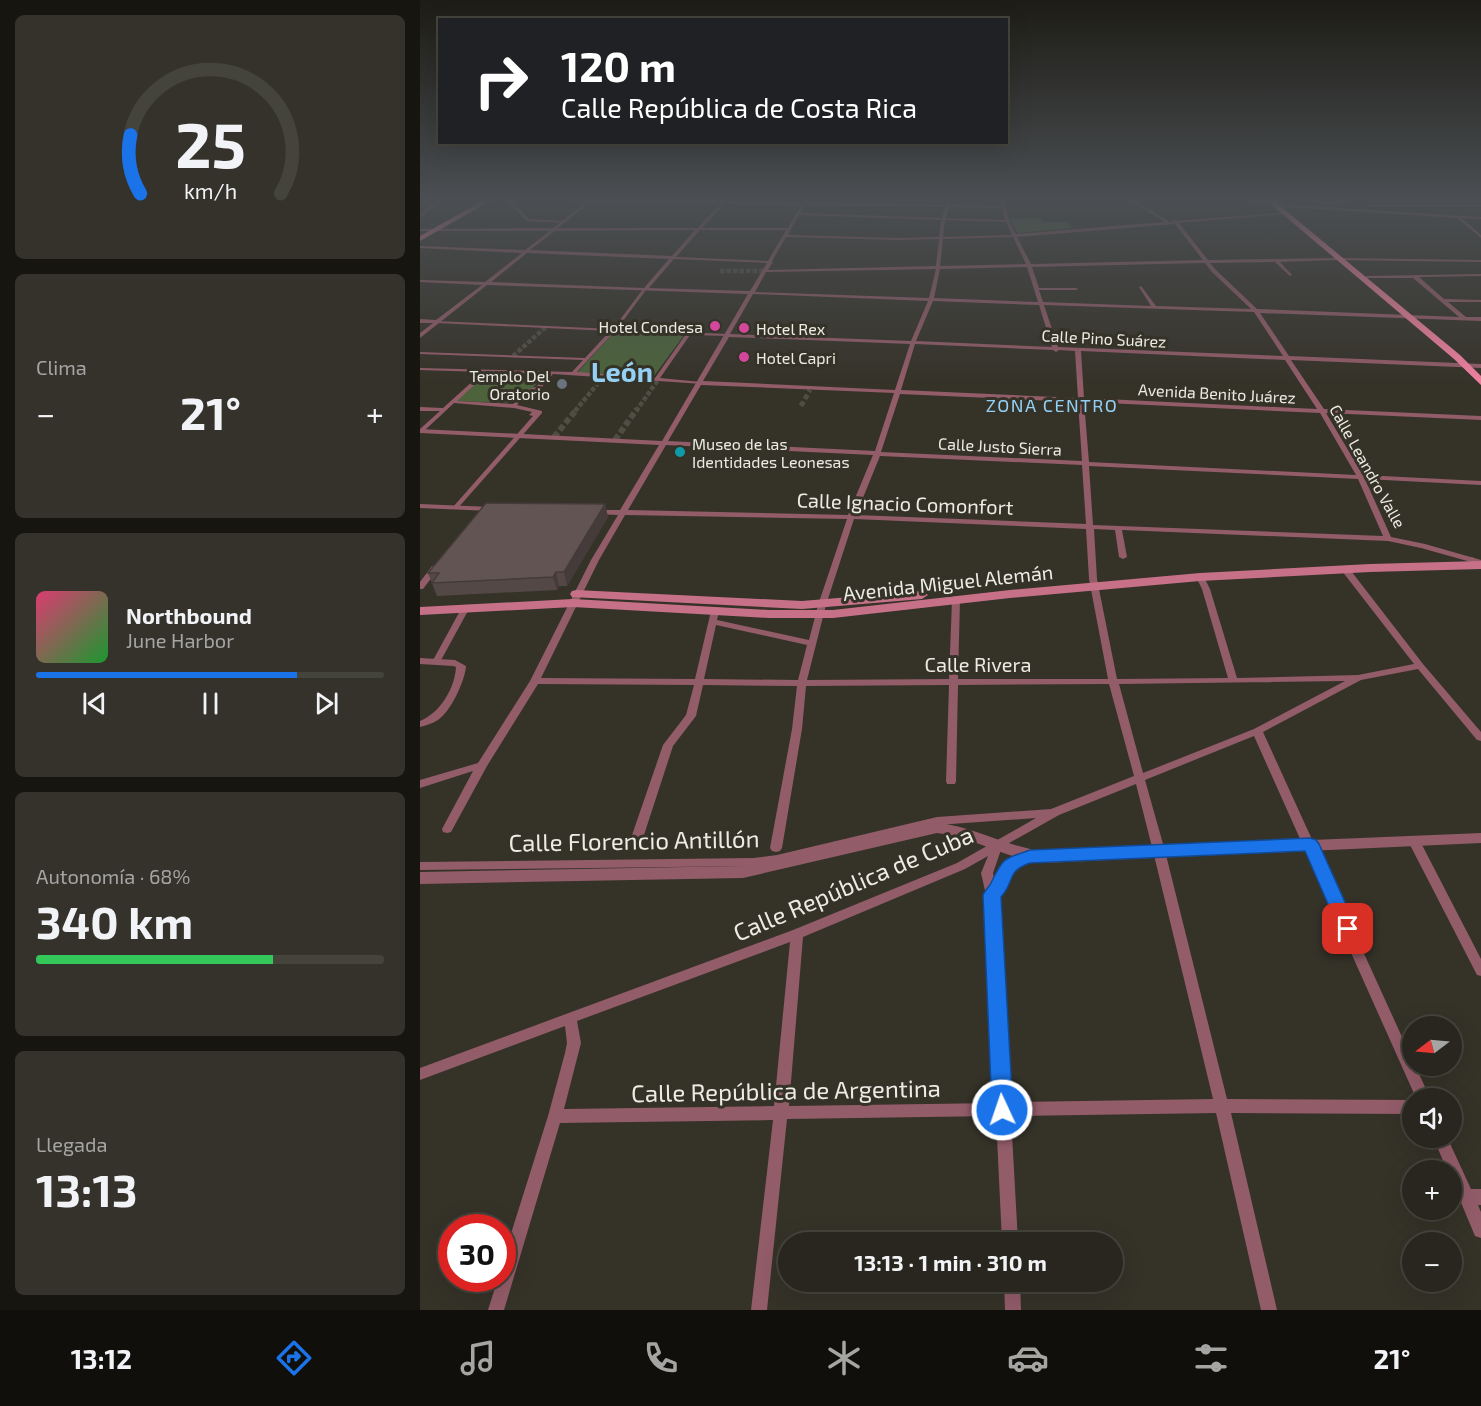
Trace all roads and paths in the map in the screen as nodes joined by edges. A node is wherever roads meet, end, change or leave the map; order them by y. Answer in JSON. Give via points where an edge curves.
{"nodes":[{"id":1,"x":515,"y":261,"type":"edge"},
{"id":2,"x":669,"y":261,"type":"edge"},
{"id":3,"x":742,"y":261,"type":"edge"},
{"id":4,"x":940,"y":261,"type":"edge"},
{"id":5,"x":1027,"y":261,"type":"edge"},
{"id":6,"x":1200,"y":261,"type":"edge"},
{"id":7,"x":1206,"y":261,"type":"edge"},
{"id":8,"x":1277,"y":261,"type":"edge"},
{"id":9,"x":1343,"y":261,"type":"edge"},
{"id":10,"x":1343,"y":261,"type":"edge"},
{"id":11,"x":771,"y":262,"type":"joint"},
{"id":12,"x":1029,"y":265,"type":"junction"},
{"id":13,"x":939,"y":268,"type":"junction"},
{"id":14,"x":766,"y":271,"type":"junction"},
{"id":15,"x":1290,"y":274,"type":"dead end"},
{"id":16,"x":1481,"y":275,"type":"edge"},
{"id":17,"x":1414,"y":276,"type":"junction"},
{"id":18,"x":1367,"y":277,"type":"junction"},
{"id":19,"x":420,"y":281,"type":"edge"},
{"id":20,"x":486,"y":283,"type":"junction"},
{"id":21,"x":1141,"y":287,"type":"dead end"},
{"id":22,"x":1036,"y":289,"type":"junction"},
{"id":23,"x":1076,"y":289,"type":"dead end"},
{"id":24,"x":644,"y":290,"type":"junction"},
{"id":25,"x":753,"y":293,"type":"junction"},
{"id":26,"x":931,"y":300,"type":"junction"},
{"id":27,"x":1442,"y":300,"type":"junction"},
{"id":28,"x":1481,"y":301,"type":"edge"},
{"id":29,"x":1041,"y":304,"type":"junction"},
{"id":30,"x":1155,"y":308,"type":"junction"},
{"id":31,"x":1256,"y":311,"type":"junction"},
{"id":32,"x":1408,"y":316,"type":"junction"},
{"id":33,"x":1420,"y":317,"type":"junction"},
{"id":34,"x":1464,"y":318,"type":"junction"},
{"id":35,"x":1481,"y":319,"type":"edge"},
{"id":36,"x":420,"y":321,"type":"edge"},
{"id":37,"x":437,"y":322,"type":"junction"},
{"id":38,"x":614,"y":330,"type":"junction"},
{"id":39,"x":689,"y":333,"type":"junction"},
{"id":40,"x":727,"y":335,"type":"junction"},
{"id":41,"x":420,"y":336,"type":"edge"},
{"id":42,"x":913,"y":343,"type":"junction"},
{"id":43,"x":1056,"y":350,"type":"junction"},
{"id":44,"x":1078,"y":351,"type":"junction"},
{"id":45,"x":420,"y":353,"type":"edge"},
{"id":46,"x":548,"y":357,"type":"junction"},
{"id":47,"x":587,"y":359,"type":"junction"},
{"id":48,"x":1287,"y":359,"type":"junction"},
{"id":49,"x":1467,"y":366,"type":"junction"},
{"id":50,"x":1481,"y":366,"type":"edge"},
{"id":51,"x":420,"y":369,"type":"edge"},
{"id":52,"x":486,"y":372,"type":"junction"},
{"id":53,"x":533,"y":373,"type":"junction"},
{"id":54,"x":551,"y":373,"type":"junction"},
{"id":55,"x":573,"y":373,"type":"junction"},
{"id":56,"x":656,"y":380,"type":"junction"},
{"id":57,"x":1481,"y":382,"type":"edge"},
{"id":58,"x":700,"y":383,"type":"junction"},
{"id":59,"x":899,"y":392,"type":"junction"},
{"id":60,"x":1081,"y":400,"type":"junction"},
{"id":61,"x":455,"y":402,"type":"junction"},
{"id":62,"x":514,"y":406,"type":"junction"},
{"id":63,"x":420,"y":409,"type":"edge"},
{"id":64,"x":445,"y":410,"type":"junction"},
{"id":65,"x":1322,"y":411,"type":"junction"},
{"id":66,"x":1481,"y":418,"type":"edge"},
{"id":67,"x":421,"y":431,"type":"edge"},
{"id":68,"x":518,"y":434,"type":"junction"},
{"id":69,"x":664,"y":443,"type":"junction"},
{"id":70,"x":877,"y":454,"type":"junction"},
{"id":71,"x":1085,"y":464,"type":"junction"},
{"id":72,"x":1361,"y":478,"type":"junction"},
{"id":73,"x":1481,"y":483,"type":"edge"},
{"id":74,"x":420,"y":506,"type":"edge"},
{"id":75,"x":455,"y":508,"type":"junction"},
{"id":76,"x":483,"y":509,"type":"junction"},
{"id":77,"x":495,"y":509,"type":"edge"},
{"id":78,"x":587,"y":512,"type":"edge"},
{"id":79,"x":622,"y":512,"type":"junction"},
{"id":80,"x":851,"y":517,"type":"junction"},
{"id":81,"x":476,"y":518,"type":"edge"},
{"id":82,"x":1089,"y":527,"type":"junction"},
{"id":83,"x":1118,"y":528,"type":"junction"},
{"id":84,"x":1388,"y":539,"type":"junction"},
{"id":85,"x":1123,"y":557,"type":"dead end"},
{"id":86,"x":1479,"y":562,"type":"edge"},
{"id":87,"x":440,"y":563,"type":"edge"},
{"id":88,"x":1345,"y":569,"type":"junction"},
{"id":89,"x":1200,"y":577,"type":"junction"},
{"id":90,"x":1093,"y":582,"type":"junction"},
{"id":91,"x":422,"y":583,"type":"edge"},
{"id":92,"x":575,"y":598,"type":"junction"},
{"id":93,"x":956,"y":600,"type":"junction"},
{"id":94,"x":420,"y":603,"type":"edge"},
{"id":95,"x":465,"y":609,"type":"junction"},
{"id":96,"x":821,"y":610,"type":"junction"},
{"id":97,"x":420,"y":611,"type":"edge"},
{"id":98,"x":714,"y":617,"type":"junction"},
{"id":99,"x":813,"y":644,"type":"junction"},
{"id":100,"x":420,"y":662,"type":"edge"},
{"id":101,"x":436,"y":662,"type":"junction"},
{"id":102,"x":1420,"y":666,"type":"junction"},
{"id":103,"x":1358,"y":678,"type":"junction"},
{"id":104,"x":535,"y":681,"type":"junction"},
{"id":105,"x":1113,"y":681,"type":"junction"},
{"id":106,"x":1233,"y":681,"type":"junction"},
{"id":107,"x":699,"y":682,"type":"junction"},
{"id":108,"x":955,"y":682,"type":"junction"},
{"id":109,"x":802,"y":683,"type":"junction"},
{"id":110,"x":420,"y":724,"type":"edge"},
{"id":111,"x":1257,"y":731,"type":"junction"},
{"id":112,"x":1481,"y":738,"type":"edge"},
{"id":113,"x":482,"y":765,"type":"junction"},
{"id":114,"x":1138,"y":777,"type":"junction"},
{"id":115,"x":951,"y":781,"type":"dead end"},
{"id":116,"x":420,"y":784,"type":"edge"},
{"id":117,"x":1055,"y":812,"type":"junction"},
{"id":118,"x":447,"y":829,"type":"dead end"},
{"id":119,"x":637,"y":838,"type":"dead end"},
{"id":120,"x":1481,"y":838,"type":"edge"},
{"id":121,"x":1414,"y":841,"type":"junction"},
{"id":122,"x":1310,"y":844,"type":"junction"},
{"id":123,"x":997,"y":847,"type":"junction"},
{"id":124,"x":776,"y":848,"type":"dead end"},
{"id":125,"x":1159,"y":851,"type":"junction"},
{"id":126,"x":1030,"y":857,"type":"junction"},
{"id":127,"x":422,"y":870,"type":"edge"},
{"id":128,"x":992,"y":895,"type":"junction"},
{"id":129,"x":797,"y":934,"type":"junction"},
{"id":130,"x":1481,"y":971,"type":"edge"},
{"id":131,"x":570,"y":1018,"type":"junction"},
{"id":132,"x":420,"y":1074,"type":"edge"},
{"id":133,"x":1420,"y":1088,"type":"edge"},
{"id":134,"x":1222,"y":1106,"type":"junction"},
{"id":135,"x":1402,"y":1107,"type":"edge"},
{"id":136,"x":1002,"y":1110,"type":"junction"},
{"id":137,"x":781,"y":1112,"type":"junction"},
{"id":138,"x":555,"y":1116,"type":"junction"},
{"id":139,"x":1446,"y":1148,"type":"edge"},
{"id":140,"x":1474,"y":1197,"type":"edge"},
{"id":141,"x":1481,"y":1230,"type":"edge"},
{"id":142,"x":1009,"y":1232,"type":"edge"},
{"id":143,"x":1012,"y":1292,"type":"edge"},
{"id":144,"x":496,"y":1310,"type":"edge"},
{"id":145,"x":759,"y":1310,"type":"edge"},
{"id":146,"x":1013,"y":1310,"type":"edge"},
{"id":147,"x":1269,"y":1310,"type":"edge"}],
"edges":[{"from":1,"to":20,"type":"street"},
{"from":2,"to":24,"type":"street"},
{"from":3,"to":11,"type":"street"},
{"from":4,"to":13,"type":"street"},
{"from":5,"to":12,"type":"street"},
{"from":6,"to":12,"type":"street"},
{"from":7,"to":31,"type":"street","name":"Calle Leandro Valle"},
{"from":8,"to":15,"type":"street"},
{"from":9,"to":18,"type":"main road"},
{"from":10,"to":32,"type":"main road"},
{"from":11,"to":14,"type":"street"},
{"from":12,"to":13,"type":"street"},
{"from":12,"to":22,"type":"street"},
{"from":13,"to":14,"type":"street"},
{"from":13,"to":26,"type":"street"},
{"from":14,"to":25,"type":"street"},
{"from":16,"to":17,"type":"street"},
{"from":17,"to":18,"type":"street"},
{"from":17,"to":27,"type":"street"},
{"from":18,"to":33,"type":"main road"},
{"from":19,"to":20,"type":"street"},
{"from":20,"to":24,"type":"street"},
{"from":20,"to":37,"type":"street"},
{"from":21,"to":30,"type":"street"},
{"from":22,"to":23,"type":"street"},
{"from":22,"to":29,"type":"street"},
{"from":24,"to":25,"type":"street"},
{"from":24,"to":38,"type":"street"},
{"from":25,"to":26,"type":"street"},
{"from":25,"to":40,"type":"street"},
{"from":26,"to":29,"type":"street"},
{"from":26,"to":42,"type":"street"},
{"from":27,"to":28,"type":"street"},
{"from":27,"to":34,"type":"street"},
{"from":29,"to":30,"type":"street"},
{"from":29,"to":43,"type":"street"},
{"from":30,"to":31,"type":"street"},
{"from":31,"to":32,"type":"street"},
{"from":31,"to":48,"type":"street","name":"Calle Leandro Valle"},
{"from":32,"to":33,"type":"street"},
{"from":32,"to":49,"type":"main road"},
{"from":33,"to":34,"type":"street"},
{"from":33,"to":50,"type":"main road"},
{"from":34,"to":35,"type":"street"},
{"from":36,"to":37,"type":"street"},
{"from":37,"to":38,"type":"street"},
{"from":37,"to":41,"type":"street"},
{"from":38,"to":39,"type":"street"},
{"from":38,"to":47,"type":"street"},
{"from":39,"to":40,"type":"street"},
{"from":39,"to":56,"type":"street"},
{"from":40,"to":42,"type":"street","name":"Calle Pino Suárez"},
{"from":40,"to":58,"type":"street"},
{"from":42,"to":43,"type":"street","name":"Calle Pino Suárez"},
{"from":42,"to":59,"type":"street"},
{"from":43,"to":44,"type":"street","name":"Calle Pino Suárez"},
{"from":44,"to":48,"type":"street","name":"Calle Pino Suárez"},
{"from":44,"to":60,"type":"street"},
{"from":45,"to":46,"type":"street"},
{"from":46,"to":47,"type":"street"},
{"from":46,"to":53,"type":"street"},
{"from":47,"to":55,"type":"street"},
{"from":48,"to":49,"type":"street","name":"Calle Pino Suárez"},
{"from":48,"to":65,"type":"street","name":"Calle Leandro Valle"},
{"from":49,"to":50,"type":"street","name":"Calle Pino Suárez"},
{"from":49,"to":57,"type":"main road"},
{"from":51,"to":52,"type":"street"},
{"from":52,"to":53,"type":"street"},
{"from":52,"to":61,"type":"street"},
{"from":53,"to":54,"type":"street"},
{"from":54,"to":55,"type":"street"},
{"from":54,"to":62,"type":"street","via":[[538,387],[527,390]]},
{"from":55,"to":56,"type":"street"},
{"from":56,"to":58,"type":"street"},
{"from":58,"to":59,"type":"street","name":"Avenida Benito Juárez"},
{"from":58,"to":69,"type":"street"},
{"from":59,"to":60,"type":"street","name":"Avenida Benito Juárez"},
{"from":59,"to":70,"type":"street"},
{"from":60,"to":65,"type":"street","name":"Avenida Benito Juárez"},
{"from":60,"to":71,"type":"street"},
{"from":61,"to":62,"type":"street"},
{"from":61,"to":64,"type":"street"},
{"from":62,"to":68,"type":"street","via":[[540,412]]},
{"from":63,"to":64,"type":"street"},
{"from":64,"to":67,"type":"street"},
{"from":65,"to":66,"type":"street","name":"Avenida Benito Juárez"},
{"from":65,"to":72,"type":"street","name":"Calle Leandro Valle"},
{"from":67,"to":68,"type":"street","name":"Calle Justo Sierra"},
{"from":68,"to":69,"type":"street","name":"Calle Justo Sierra"},
{"from":68,"to":75,"type":"street"},
{"from":69,"to":70,"type":"street","name":"Calle Justo Sierra"},
{"from":69,"to":79,"type":"street"},
{"from":70,"to":71,"type":"street","name":"Calle Justo Sierra"},
{"from":70,"to":80,"type":"street"},
{"from":71,"to":72,"type":"street","name":"Calle Justo Sierra"},
{"from":71,"to":82,"type":"street"},
{"from":72,"to":73,"type":"street","name":"Calle Justo Sierra"},
{"from":72,"to":84,"type":"street","name":"Calle Leandro Valle"},
{"from":74,"to":75,"type":"street"},
{"from":75,"to":76,"type":"street"},
{"from":76,"to":77,"type":"street"},
{"from":76,"to":81,"type":"street"},
{"from":78,"to":79,"type":"street","name":"Calle Ignacio Comonfort"},
{"from":79,"to":80,"type":"street","name":"Calle Ignacio Comonfort"},
{"from":79,"to":92,"type":"street"},
{"from":80,"to":82,"type":"street","name":"Calle Ignacio Comonfort"},
{"from":80,"to":96,"type":"street"},
{"from":82,"to":83,"type":"street","name":"Calle Ignacio Comonfort"},
{"from":82,"to":90,"type":"street"},
{"from":83,"to":84,"type":"street","name":"Calle Ignacio Comonfort"},
{"from":83,"to":85,"type":"street"},
{"from":84,"to":86,"type":"street","name":"Calle Leandro Valle"},
{"from":86,"to":88,"type":"main road","name":"Avenida Miguel Alemán"},
{"from":86,"to":90,"type":"main road","name":"Avenida Miguel Alemán","via":[[1335,562]]},
{"from":87,"to":91,"type":"street"},
{"from":88,"to":89,"type":"main road","name":"Avenida Miguel Alemán"},
{"from":88,"to":102,"type":"street"},
{"from":89,"to":90,"type":"main road","name":"Avenida Miguel Alemán"},
{"from":89,"to":106,"type":"street"},
{"from":90,"to":93,"type":"main road","name":"Avenida Miguel Alemán"},
{"from":90,"to":96,"type":"main road","name":"Avenida Miguel Alemán"},
{"from":90,"to":105,"type":"street"},
{"from":92,"to":94,"type":"main road","name":"Avenida Miguel Alemán"},
{"from":92,"to":95,"type":"main road","name":"Avenida Miguel Alemán"},
{"from":92,"to":96,"type":"main road","name":"Avenida Miguel Alemán","via":[[786,605]]},
{"from":92,"to":98,"type":"main road","name":"Avenida Miguel Alemán"},
{"from":92,"to":104,"type":"street"},
{"from":93,"to":96,"type":"main road","name":"Avenida Miguel Alemán"},
{"from":93,"to":108,"type":"street"},
{"from":95,"to":97,"type":"main road","name":"Avenida Miguel Alemán"},
{"from":95,"to":101,"type":"street"},
{"from":96,"to":98,"type":"main road","name":"Avenida Miguel Alemán"},
{"from":96,"to":99,"type":"street"},
{"from":98,"to":99,"type":"street"},
{"from":98,"to":107,"type":"street"},
{"from":99,"to":109,"type":"street"},
{"from":100,"to":101,"type":"street"},
{"from":101,"to":110,"type":"street","via":[[458,664],[461,678],[437,715]]},
{"from":102,"to":103,"type":"street","name":"Calle Rivera"},
{"from":102,"to":112,"type":"street"},
{"from":103,"to":106,"type":"street","name":"Calle Rivera"},
{"from":103,"to":111,"type":"street","name":"Calle República de Cuba"},
{"from":104,"to":107,"type":"street","name":"Calle Rivera"},
{"from":104,"to":113,"type":"street"},
{"from":105,"to":106,"type":"street","name":"Calle Rivera"},
{"from":105,"to":108,"type":"street","name":"Calle Rivera"},
{"from":105,"to":114,"type":"street"},
{"from":107,"to":109,"type":"street","name":"Calle Rivera"},
{"from":107,"to":119,"type":"street","via":[[691,716],[668,745]]},
{"from":108,"to":109,"type":"street","name":"Calle Rivera"},
{"from":108,"to":115,"type":"street"},
{"from":109,"to":124,"type":"street"},
{"from":111,"to":114,"type":"street","name":"Calle República de Cuba"},
{"from":111,"to":122,"type":"street"},
{"from":113,"to":116,"type":"street"},
{"from":113,"to":118,"type":"street"},
{"from":114,"to":117,"type":"street","name":"Calle República de Cuba"},
{"from":114,"to":125,"type":"street"},
{"from":117,"to":123,"type":"street","name":"Calle República de Cuba"},
{"from":117,"to":127,"type":"street","name":"Calle Florencio Antillón","via":[[937,821],[753,862]]},
{"from":120,"to":121,"type":"street","name":"Calle Florencio Antillón"},
{"from":121,"to":122,"type":"street","name":"Calle Florencio Antillón"},
{"from":121,"to":130,"type":"street"},
{"from":122,"to":125,"type":"street","name":"Calle Florencio Antillón"},
{"from":122,"to":133,"type":"street"},
{"from":123,"to":126,"type":"street","name":"Calle Florencio Antillón"},
{"from":123,"to":127,"type":"street","name":"Calle Florencio Antillón","via":[[962,831],[937,828],[743,872]]},
{"from":123,"to":128,"type":"street","via":[[987,873]]},
{"from":123,"to":129,"type":"street","name":"Calle República de Cuba","via":[[961,866]]},
{"from":125,"to":126,"type":"street","name":"Calle Florencio Antillón"},
{"from":125,"to":134,"type":"street"},
{"from":126,"to":128,"type":"street","via":[[1006,867]]},
{"from":128,"to":136,"type":"street"},
{"from":129,"to":131,"type":"street","name":"Calle República de Cuba"},
{"from":129,"to":137,"type":"street"},
{"from":131,"to":132,"type":"street","name":"Calle República de Cuba"},
{"from":131,"to":138,"type":"street","via":[[574,1043]]},
{"from":134,"to":135,"type":"street","name":"Calle República de Argentina"},
{"from":134,"to":136,"type":"street","name":"Calle República de Argentina"},
{"from":134,"to":147,"type":"street"},
{"from":136,"to":137,"type":"street","name":"Calle República de Argentina"},
{"from":136,"to":142,"type":"street"},
{"from":137,"to":138,"type":"street","name":"Calle República de Argentina"},
{"from":137,"to":145,"type":"street"},
{"from":138,"to":144,"type":"street"},
{"from":139,"to":140,"type":"street"},
{"from":140,"to":141,"type":"street"},
{"from":143,"to":146,"type":"street"}]}
